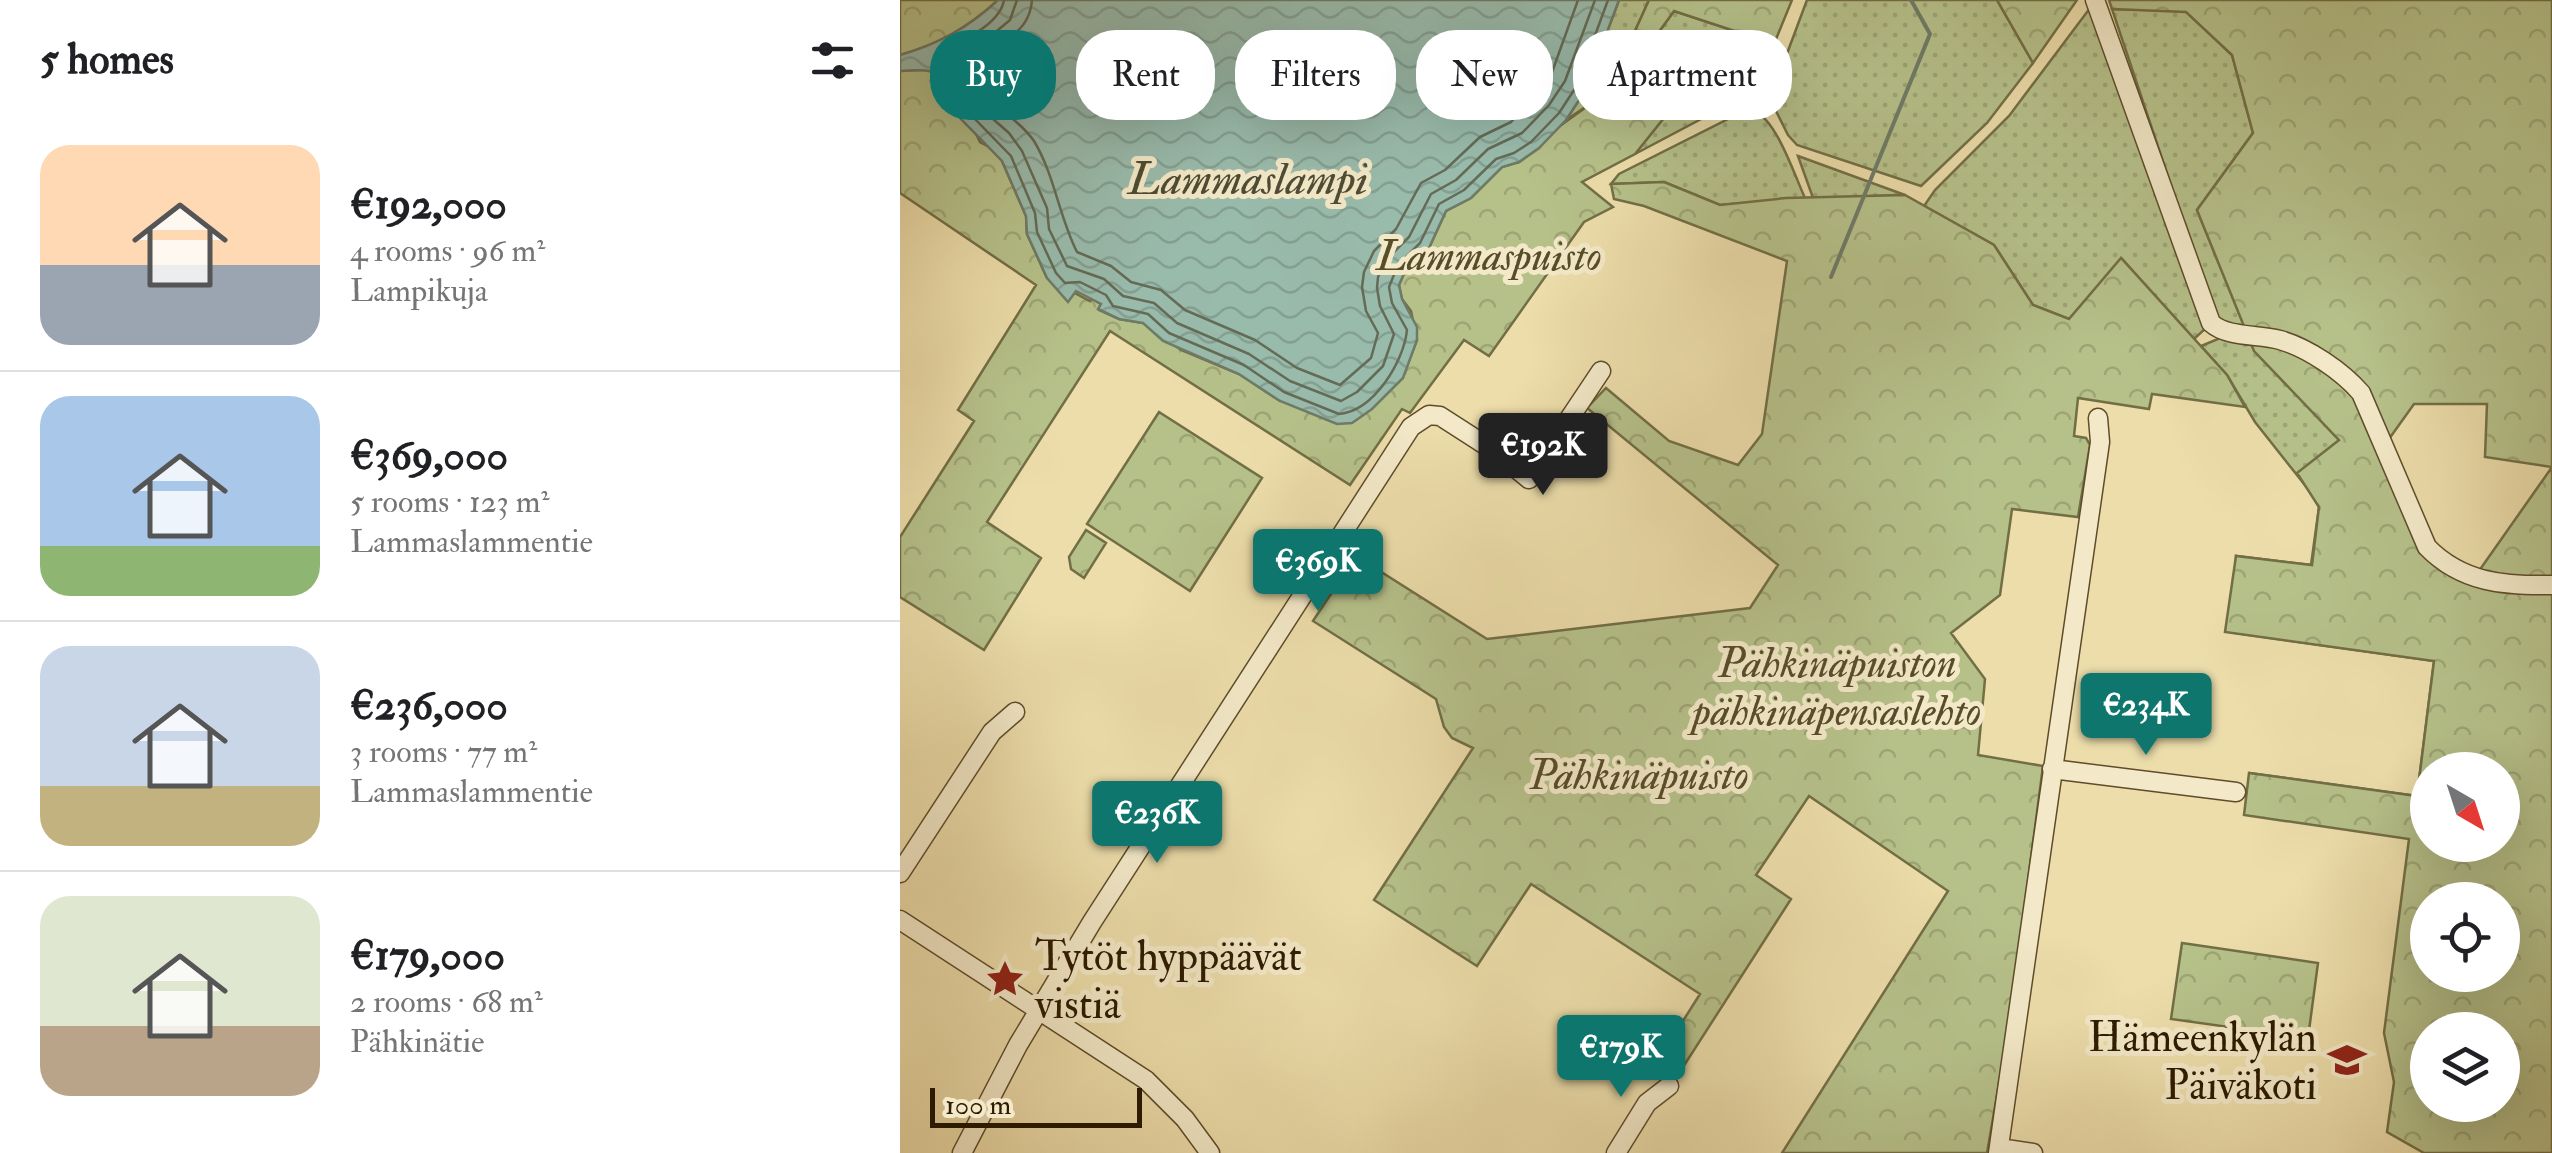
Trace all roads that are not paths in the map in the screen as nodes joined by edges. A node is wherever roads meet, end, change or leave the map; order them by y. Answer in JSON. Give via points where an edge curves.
{"nodes":[{"id":1,"x":2095,"y":0,"type":"edge"},
{"id":2,"x":1601,"y":371,"type":"dead end"},
{"id":3,"x":2098,"y":418,"type":"dead end"},
{"id":4,"x":2552,"y":585,"type":"edge"},
{"id":5,"x":1015,"y":712,"type":"dead end"},
{"id":6,"x":2052,"y":770,"type":"junction"},
{"id":7,"x":2236,"y":792,"type":"dead end"},
{"id":8,"x":900,"y":873,"type":"edge"},
{"id":9,"x":900,"y":920,"type":"edge"},
{"id":10,"x":1040,"y":1009,"type":"junction"},
{"id":11,"x":1669,"y":1086,"type":"dead end"},
{"id":12,"x":1998,"y":1150,"type":"edge"},
{"id":13,"x":962,"y":1153,"type":"edge"},
{"id":14,"x":1210,"y":1153,"type":"edge"},
{"id":15,"x":1616,"y":1153,"type":"edge"},
{"id":16,"x":2033,"y":1153,"type":"edge"}],
"edges":[{"from":1,"to":4,"type":"street","via":[[2211,323],[2296,346],[2361,392],[2438,558],[2495,584]]},
{"from":2,"to":10,"type":"street","via":[[1529,479],[1440,416],[1429,414],[1411,427]]},
{"from":3,"to":6,"type":"street","via":[[2100,442]]},
{"from":5,"to":8,"type":"street","via":[[992,732]]},
{"from":6,"to":7,"type":"street"},
{"from":6,"to":12,"type":"street"},
{"from":9,"to":10,"type":"street"},
{"from":10,"to":13,"type":"street"},
{"from":10,"to":14,"type":"street","via":[[1146,1080]]},
{"from":11,"to":15,"type":"street","via":[[1648,1103]]},
{"from":12,"to":16,"type":"street"}]}
